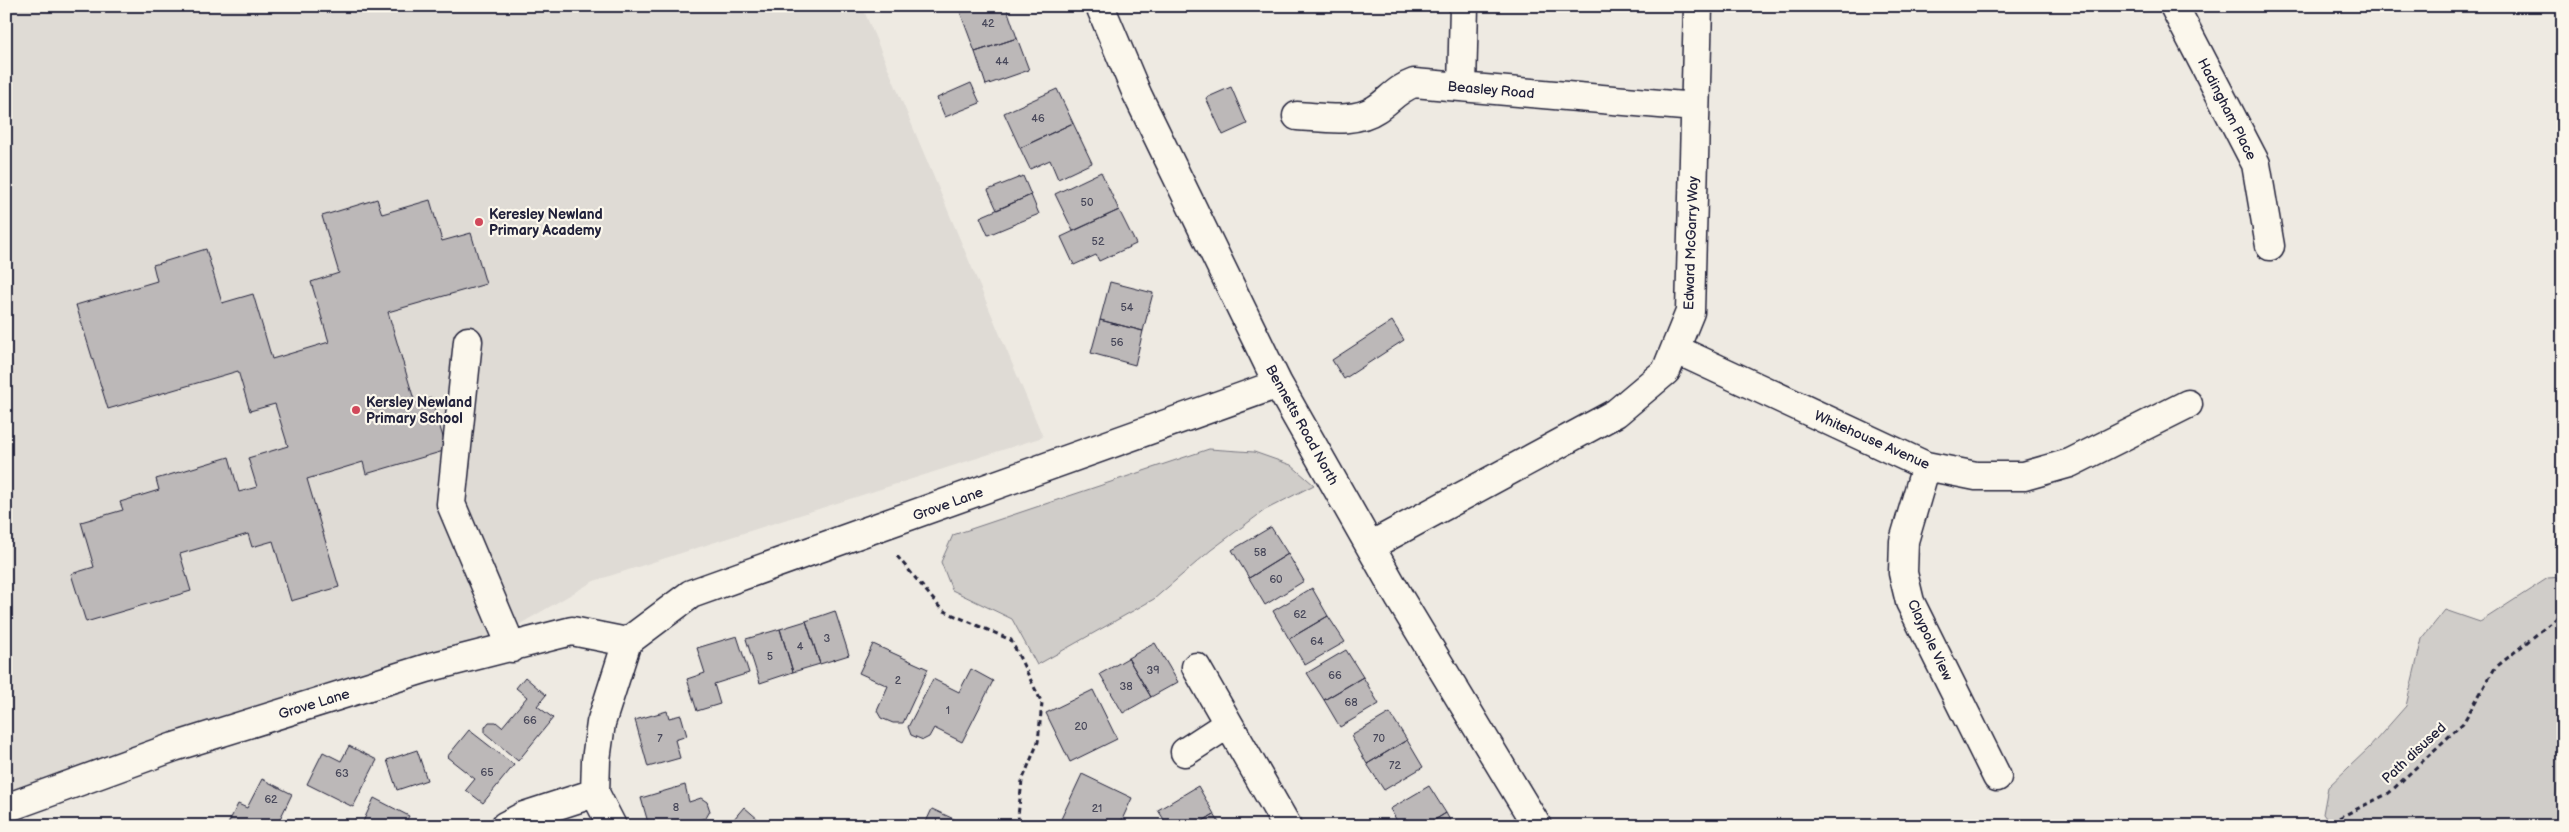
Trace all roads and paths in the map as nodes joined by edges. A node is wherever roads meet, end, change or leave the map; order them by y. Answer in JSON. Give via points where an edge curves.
{"nodes":[{"id":1,"x":1100,"y":6,"type":"edge"},
{"id":2,"x":1464,"y":6,"type":"edge"},
{"id":3,"x":1698,"y":6,"type":"edge"},
{"id":4,"x":2174,"y":6,"type":"edge"},
{"id":5,"x":1462,"y":87,"type":"junction"},
{"id":6,"x":1695,"y":107,"type":"junction"},
{"id":7,"x":1297,"y":116,"type":"dead end"},
{"id":8,"x":2270,"y":246,"type":"dead end"},
{"id":9,"x":468,"y":342,"type":"dead end"},
{"id":10,"x":1675,"y":349,"type":"junction"},
{"id":11,"x":1278,"y":384,"type":"junction"},
{"id":12,"x":2188,"y":404,"type":"dead end"},
{"id":13,"x":1926,"y":466,"type":"junction"},
{"id":14,"x":875,"y":530,"type":"junction"},
{"id":15,"x":1370,"y":546,"type":"junction"},
{"id":16,"x":2563,"y":613,"type":"edge"},
{"id":17,"x":628,"y":642,"type":"junction"},
{"id":18,"x":512,"y":648,"type":"junction"},
{"id":19,"x":1196,"y":667,"type":"dead end"},
{"id":20,"x":1228,"y":724,"type":"junction"},
{"id":21,"x":1185,"y":752,"type":"dead end"},
{"id":22,"x":1996,"y":776,"type":"dead end"},
{"id":23,"x":595,"y":793,"type":"junction"},
{"id":24,"x":6,"y":808,"type":"edge"},
{"id":25,"x":505,"y":826,"type":"edge"},
{"id":26,"x":612,"y":826,"type":"edge"},
{"id":27,"x":1019,"y":826,"type":"edge"},
{"id":28,"x":1287,"y":826,"type":"edge"},
{"id":29,"x":1537,"y":826,"type":"edge"},
{"id":30,"x":2323,"y":826,"type":"edge"}],
"edges":[{"from":1,"to":11,"type":"street","name":"Bennetts Road North","via":[[1137,94]]},
{"from":2,"to":5,"type":"street"},
{"from":3,"to":6,"type":"street","name":"Edward McGarry Way"},
{"from":4,"to":8,"type":"street","name":"Hadingham Place","via":[[2256,164]]},
{"from":5,"to":6,"type":"street","name":"Beasley Road"},
{"from":5,"to":7,"type":"street","name":"Beasley Road","via":[[1414,83],[1396,91],[1364,115],[1347,118]]},
{"from":6,"to":10,"type":"street","name":"Edward McGarry Way","via":[[1690,312]]},
{"from":9,"to":18,"type":"street","via":[[450,504]]},
{"from":10,"to":13,"type":"street","name":"Whitehouse Avenue"},
{"from":10,"to":15,"type":"street","name":"Edward McGarry Way","via":[[1666,371],[1616,413]]},
{"from":11,"to":14,"type":"street","name":"Grove Lane"},
{"from":11,"to":15,"type":"street","name":"Bennetts Road North"},
{"from":12,"to":13,"type":"street","name":"Whitehouse Avenue","via":[[2070,463],[2024,476],[1976,476]]},
{"from":13,"to":22,"type":"street","name":"Claypole View","via":[[1904,540],[1903,572],[1910,602]]},
{"from":14,"to":17,"type":"street","name":"Grove Lane","via":[[692,594]]},
{"from":14,"to":27,"type":"path","via":[[942,610],[1011,640],[1042,703],[1038,742],[1022,781]]},
{"from":15,"to":29,"type":"street","name":"Bennetts Road North"},
{"from":16,"to":30,"type":"path","name":"Path disused","via":[[2494,668],[2463,723],[2389,793]]},
{"from":17,"to":18,"type":"street","name":"Grove Lane","via":[[572,631]]},
{"from":17,"to":23,"type":"street","via":[[601,723]]},
{"from":18,"to":24,"type":"street","name":"Grove Lane","via":[[427,668],[184,744]]},
{"from":19,"to":20,"type":"street"},
{"from":20,"to":21,"type":"street"},
{"from":20,"to":28,"type":"street"},
{"from":23,"to":25,"type":"street","via":[[524,816]]},
{"from":23,"to":26,"type":"street"}]}
